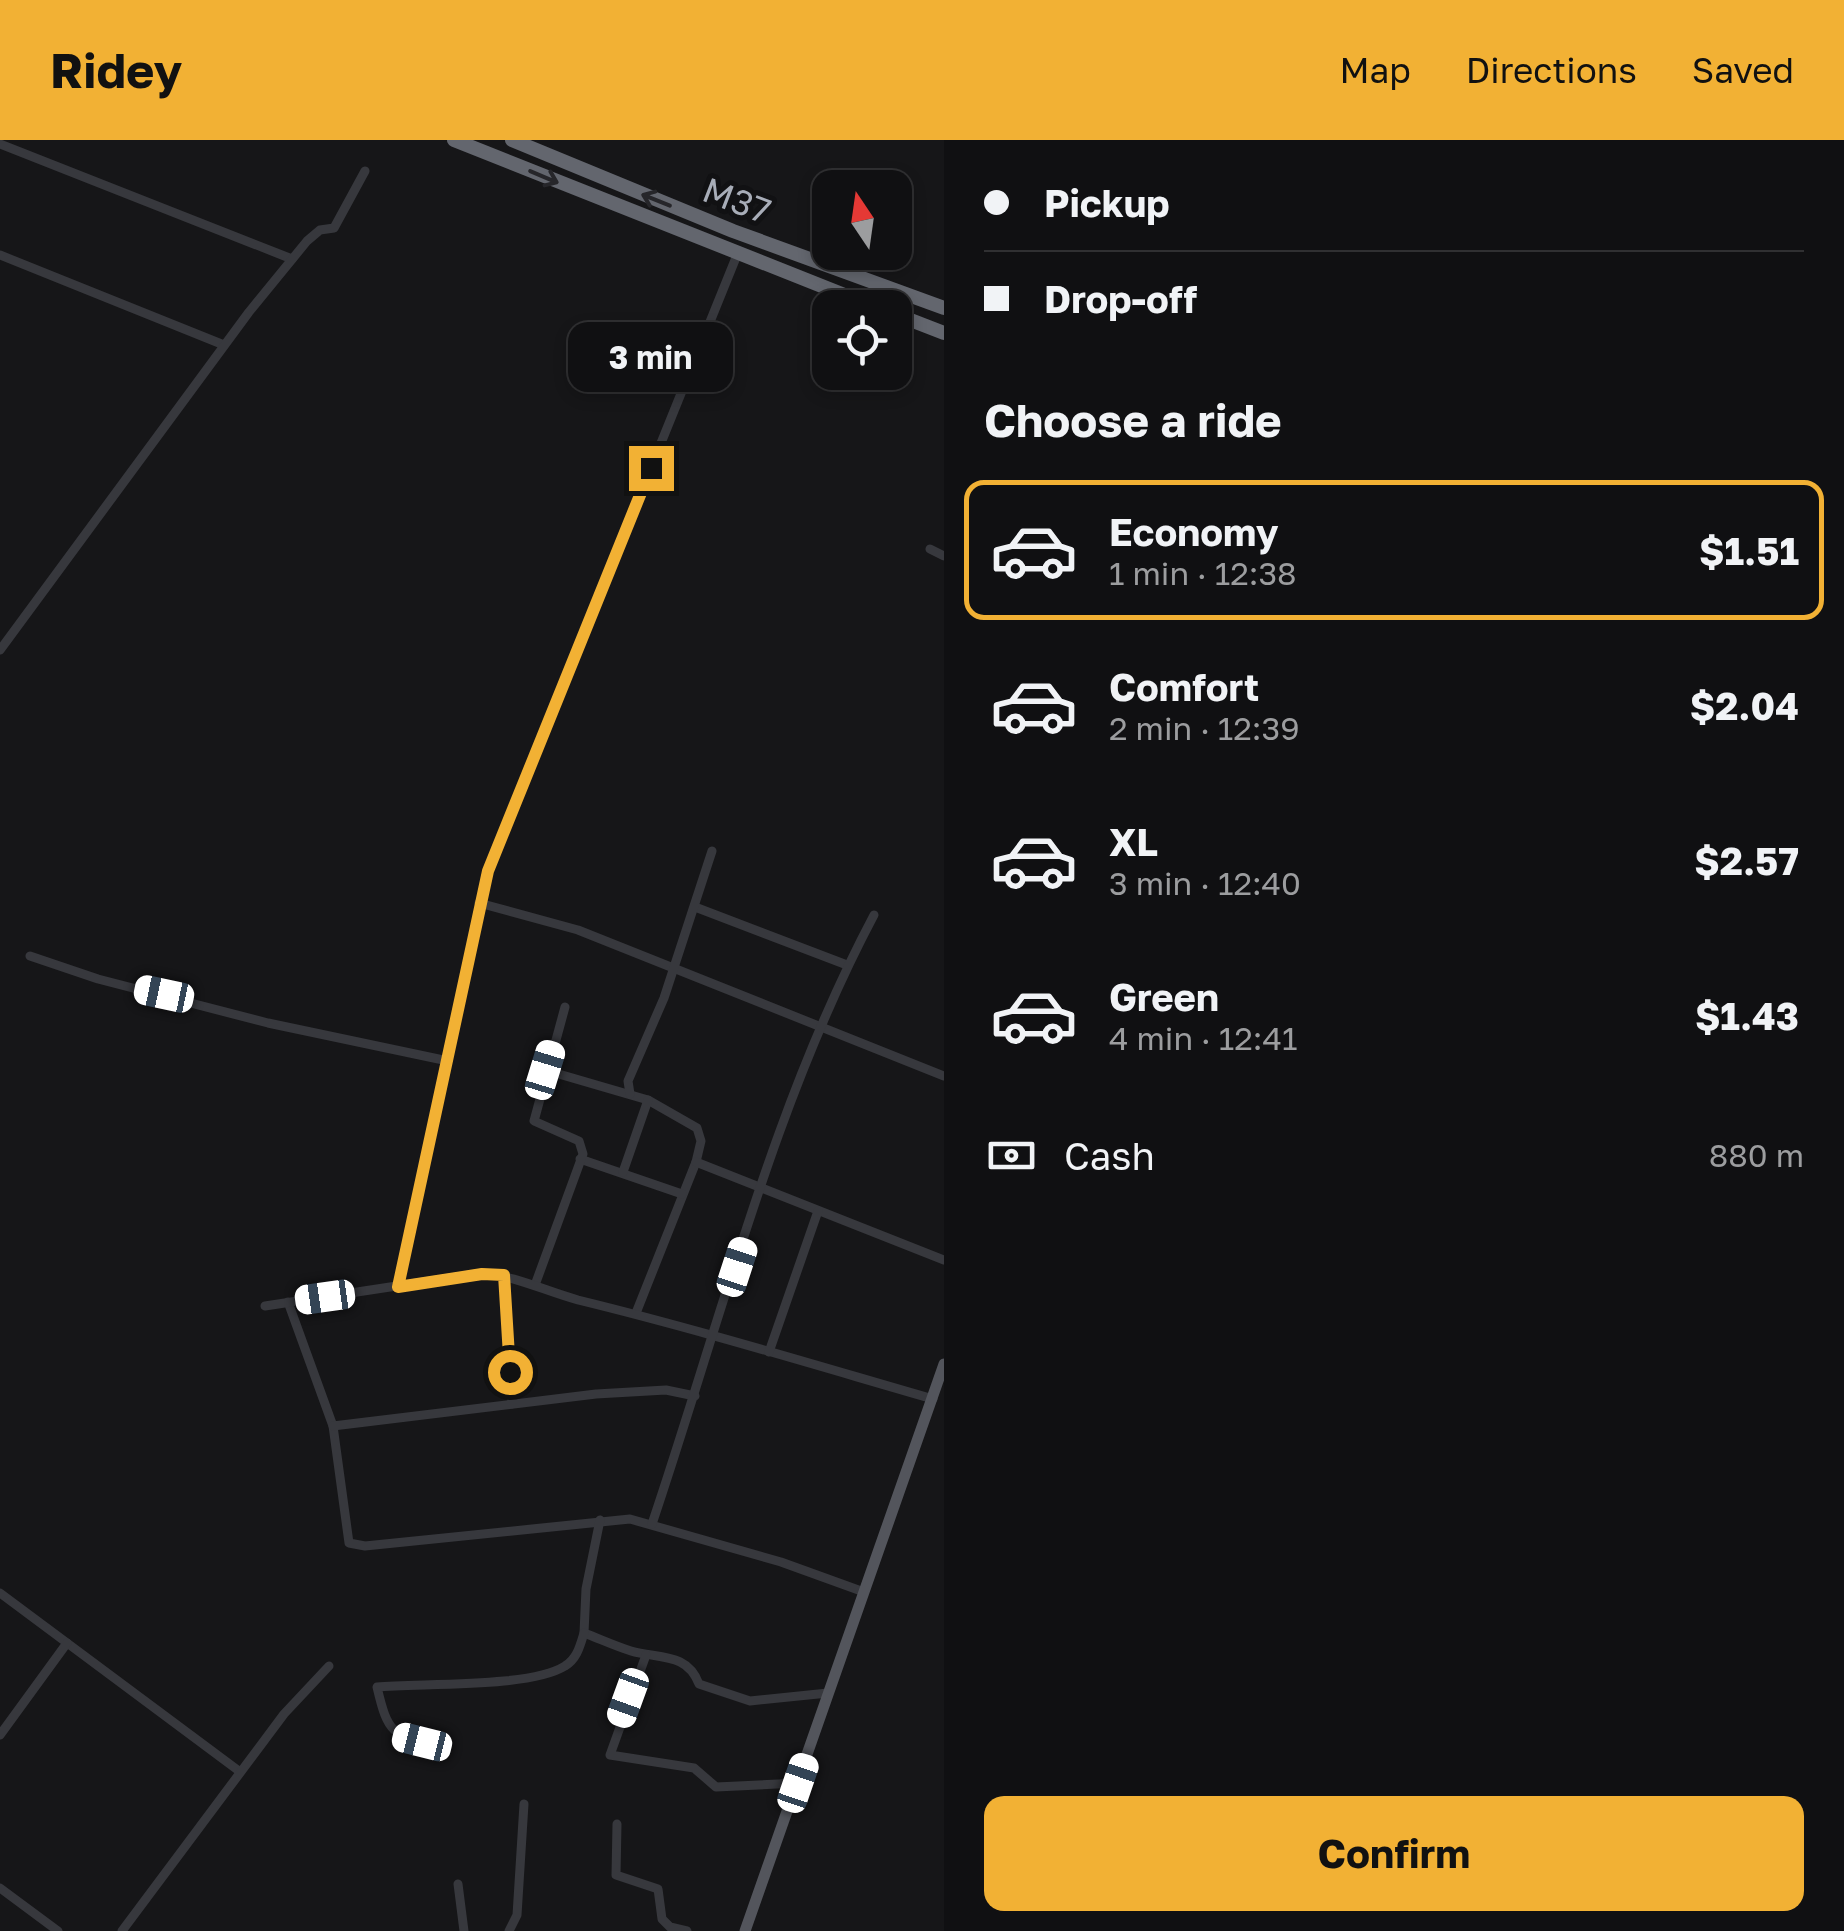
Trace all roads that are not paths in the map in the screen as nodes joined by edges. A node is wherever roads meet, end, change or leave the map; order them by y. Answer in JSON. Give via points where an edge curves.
{"nodes":[{"id":1,"x":454,"y":140,"type":"edge"},
{"id":2,"x":512,"y":140,"type":"edge"},
{"id":3,"x":0,"y":144,"type":"edge"},
{"id":4,"x":365,"y":171,"type":"dead end"},
{"id":5,"x":0,"y":255,"type":"edge"},
{"id":6,"x":737,"y":255,"type":"junction"},
{"id":7,"x":292,"y":259,"type":"junction"},
{"id":8,"x":829,"y":290,"type":"edge"},
{"id":9,"x":944,"y":308,"type":"edge"},
{"id":10,"x":912,"y":320,"type":"edge"},
{"id":11,"x":944,"y":332,"type":"edge"},
{"id":12,"x":224,"y":346,"type":"junction"},
{"id":13,"x":930,"y":549,"type":"dead end"},
{"id":14,"x":944,"y":556,"type":"edge"},
{"id":15,"x":0,"y":650,"type":"edge"},
{"id":16,"x":712,"y":851,"type":"dead end"},
{"id":17,"x":479,"y":903,"type":"junction"},
{"id":18,"x":695,"y":907,"type":"junction"},
{"id":19,"x":874,"y":914,"type":"dead end"},
{"id":20,"x":30,"y":956,"type":"dead end"},
{"id":21,"x":847,"y":965,"type":"junction"},
{"id":22,"x":673,"y":970,"type":"junction"},
{"id":23,"x":565,"y":1007,"type":"dead end"},
{"id":24,"x":822,"y":1026,"type":"junction"},
{"id":25,"x":448,"y":1061,"type":"junction"},
{"id":26,"x":545,"y":1070,"type":"junction"},
{"id":27,"x":944,"y":1076,"type":"edge"},
{"id":28,"x":630,"y":1094,"type":"junction"},
{"id":29,"x":648,"y":1100,"type":"junction"},
{"id":30,"x":580,"y":1159,"type":"junction"},
{"id":31,"x":696,"y":1162,"type":"junction"},
{"id":32,"x":623,"y":1172,"type":"junction"},
{"id":33,"x":762,"y":1189,"type":"junction"},
{"id":34,"x":682,"y":1194,"type":"junction"},
{"id":35,"x":818,"y":1210,"type":"junction"},
{"id":36,"x":944,"y":1260,"type":"edge"},
{"id":37,"x":504,"y":1275,"type":"junction"},
{"id":38,"x":534,"y":1286,"type":"junction"},
{"id":39,"x":398,"y":1287,"type":"junction"},
{"id":40,"x":288,"y":1302,"type":"junction"},
{"id":41,"x":265,"y":1306,"type":"dead end"},
{"id":42,"x":636,"y":1313,"type":"junction"},
{"id":43,"x":715,"y":1336,"type":"junction"},
{"id":44,"x":770,"y":1352,"type":"junction"},
{"id":45,"x":944,"y":1364,"type":"edge"},
{"id":46,"x":695,"y":1396,"type":"junction"},
{"id":47,"x":934,"y":1398,"type":"junction"},
{"id":48,"x":512,"y":1404,"type":"junction"},
{"id":49,"x":333,"y":1426,"type":"junction"},
{"id":50,"x":600,"y":1520,"type":"junction"},
{"id":51,"x":652,"y":1524,"type":"junction"},
{"id":52,"x":864,"y":1592,"type":"junction"},
{"id":53,"x":0,"y":1593,"type":"edge"},
{"id":54,"x":584,"y":1634,"type":"junction"},
{"id":55,"x":67,"y":1643,"type":"junction"},
{"id":56,"x":646,"y":1654,"type":"junction"},
{"id":57,"x":329,"y":1666,"type":"dead end"},
{"id":58,"x":828,"y":1693,"type":"junction"},
{"id":59,"x":0,"y":1735,"type":"edge"},
{"id":60,"x":438,"y":1746,"type":"dead end"},
{"id":61,"x":239,"y":1771,"type":"junction"},
{"id":62,"x":798,"y":1783,"type":"junction"},
{"id":63,"x":524,"y":1804,"type":"dead end"},
{"id":64,"x":618,"y":1824,"type":"dead end"},
{"id":65,"x":458,"y":1884,"type":"dead end"},
{"id":66,"x":0,"y":1888,"type":"edge"},
{"id":67,"x":58,"y":1931,"type":"edge"},
{"id":68,"x":122,"y":1931,"type":"edge"},
{"id":69,"x":464,"y":1931,"type":"edge"},
{"id":70,"x":508,"y":1931,"type":"edge"},
{"id":71,"x":687,"y":1931,"type":"edge"},
{"id":72,"x":745,"y":1931,"type":"edge"}],
"edges":[{"from":1,"to":6,"type":"highway","name":"M37","number":"M37","one_way":true},
{"from":9,"to":2,"type":"highway","name":"M37","number":"M37","one_way":true},
{"from":3,"to":7,"type":"street"},
{"from":4,"to":7,"type":"street","via":[[334,228],[320,230]]},
{"from":5,"to":12,"type":"street"},
{"from":6,"to":8,"type":"highway","name":"M37","number":"M37"},
{"from":6,"to":17,"type":"street"},
{"from":7,"to":12,"type":"street"},
{"from":10,"to":11,"type":"highway"},
{"from":12,"to":15,"type":"street"},
{"from":13,"to":14,"type":"street"},
{"from":16,"to":18,"type":"street"},
{"from":17,"to":22,"type":"street","via":[[578,930]]},
{"from":17,"to":25,"type":"street"},
{"from":18,"to":21,"type":"street"},
{"from":18,"to":22,"type":"street"},
{"from":19,"to":21,"type":"street"},
{"from":20,"to":25,"type":"street","via":[[268,1024]]},
{"from":21,"to":24,"type":"street"},
{"from":22,"to":24,"type":"street"},
{"from":22,"to":28,"type":"street","via":[[628,1081]]},
{"from":23,"to":26,"type":"street"},
{"from":24,"to":27,"type":"street"},
{"from":24,"to":33,"type":"street"},
{"from":25,"to":39,"type":"street"},
{"from":26,"to":28,"type":"street"},
{"from":26,"to":30,"type":"street","via":[[534,1121],[579,1141]]},
{"from":28,"to":29,"type":"street"},
{"from":29,"to":31,"type":"street","via":[[697,1128]]},
{"from":29,"to":32,"type":"street"},
{"from":30,"to":32,"type":"street"},
{"from":30,"to":38,"type":"street"},
{"from":31,"to":33,"type":"street"},
{"from":31,"to":34,"type":"street"},
{"from":32,"to":34,"type":"street"},
{"from":33,"to":35,"type":"street"},
{"from":33,"to":43,"type":"street"},
{"from":34,"to":42,"type":"street"},
{"from":35,"to":36,"type":"street"},
{"from":35,"to":44,"type":"street"},
{"from":37,"to":38,"type":"street"},
{"from":37,"to":39,"type":"street"},
{"from":37,"to":48,"type":"street"},
{"from":38,"to":42,"type":"street"},
{"from":39,"to":40,"type":"street"},
{"from":40,"to":41,"type":"street"},
{"from":40,"to":49,"type":"street"},
{"from":42,"to":43,"type":"street"},
{"from":43,"to":44,"type":"street"},
{"from":43,"to":46,"type":"street"},
{"from":44,"to":47,"type":"street"},
{"from":45,"to":47,"type":"main road"},
{"from":46,"to":48,"type":"street","via":[[656,1391]]},
{"from":46,"to":51,"type":"street"},
{"from":47,"to":52,"type":"main road"},
{"from":48,"to":49,"type":"street"},
{"from":49,"to":50,"type":"street","via":[[349,1543]]},
{"from":50,"to":51,"type":"street"},
{"from":50,"to":54,"type":"street"},
{"from":51,"to":52,"type":"street"},
{"from":52,"to":58,"type":"main road"},
{"from":53,"to":55,"type":"street"},
{"from":54,"to":56,"type":"street"},
{"from":54,"to":60,"type":"street","via":[[566,1666],[545,1674],[377,1687],[384,1720],[396,1736]]},
{"from":55,"to":59,"type":"street"},
{"from":55,"to":61,"type":"street"},
{"from":56,"to":58,"type":"street","via":[[682,1662],[699,1684],[750,1701]]},
{"from":56,"to":62,"type":"street","via":[[610,1754],[694,1768],[716,1787]]},
{"from":57,"to":61,"type":"street"},
{"from":58,"to":62,"type":"main road"},
{"from":61,"to":68,"type":"street"},
{"from":62,"to":72,"type":"main road"},
{"from":63,"to":70,"type":"street","via":[[517,1915]]},
{"from":64,"to":71,"type":"street","via":[[616,1875],[658,1889],[662,1919]]},
{"from":65,"to":69,"type":"street"},
{"from":66,"to":67,"type":"street"}]}
